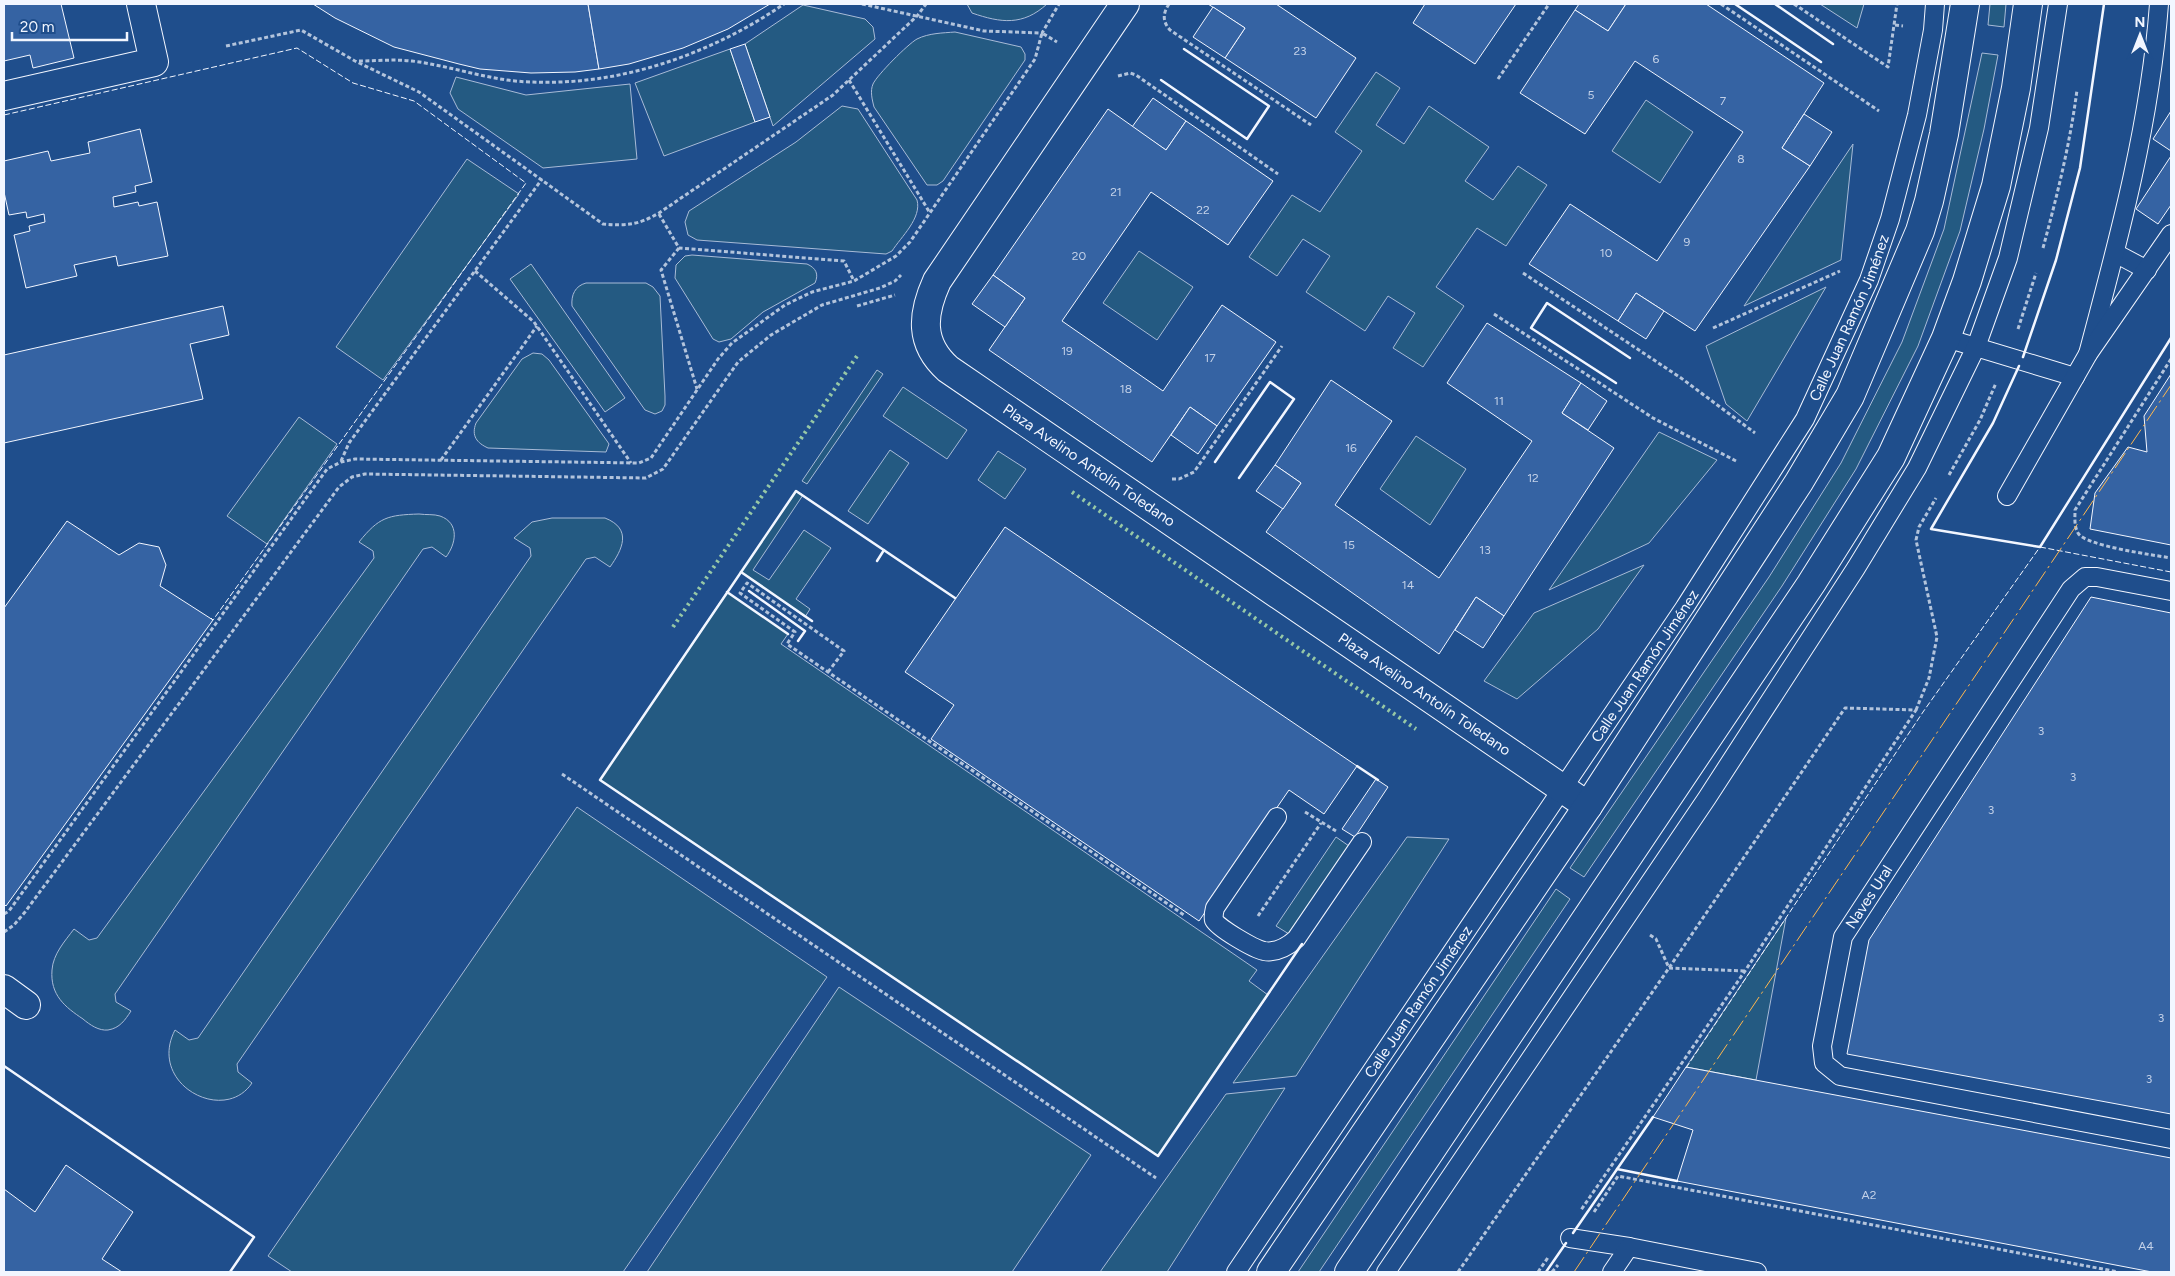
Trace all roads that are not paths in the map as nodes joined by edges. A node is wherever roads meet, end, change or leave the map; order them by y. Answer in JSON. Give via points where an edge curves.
{"nodes":[{"id":1,"x":141,"y":4,"type":"edge"},
{"id":2,"x":1125,"y":4,"type":"edge"},
{"id":3,"x":1936,"y":4,"type":"edge"},
{"id":4,"x":1965,"y":4,"type":"edge"},
{"id":5,"x":2028,"y":4,"type":"edge"},
{"id":6,"x":2058,"y":4,"type":"edge"},
{"id":7,"x":2159,"y":4,"type":"edge"},
{"id":8,"x":4,"y":96,"type":"edge"},
{"id":9,"x":2171,"y":234,"type":"edge"},
{"id":10,"x":2115,"y":253,"type":"junction"},
{"id":11,"x":2148,"y":270,"type":"junction"},
{"id":12,"x":1946,"y":338,"type":"junction"},
{"id":13,"x":1976,"y":347,"type":"junction"},
{"id":14,"x":2088,"y":354,"type":"junction"},
{"id":15,"x":2075,"y":377,"type":"junction"},
{"id":16,"x":2006,"y":496,"type":"dead end"},
{"id":17,"x":2171,"y":591,"type":"edge"},
{"id":18,"x":1563,"y":788,"type":"junction"},
{"id":19,"x":1588,"y":806,"type":"junction"},
{"id":20,"x":1277,"y":818,"type":"dead end"},
{"id":21,"x":1362,"y":842,"type":"dead end"},
{"id":22,"x":4,"y":989,"type":"edge"},
{"id":23,"x":26,"y":1005,"type":"dead end"},
{"id":24,"x":2171,"y":1139,"type":"edge"},
{"id":25,"x":1573,"y":1238,"type":"road end"},
{"id":26,"x":1629,"y":1247,"type":"junction"},
{"id":27,"x":1236,"y":1272,"type":"edge"},
{"id":28,"x":1271,"y":1272,"type":"edge"},
{"id":29,"x":1349,"y":1272,"type":"edge"},
{"id":30,"x":1386,"y":1272,"type":"edge"},
{"id":31,"x":1612,"y":1272,"type":"edge"},
{"id":32,"x":1757,"y":1272,"type":"edge"}],
"edges":[{"from":1,"to":8,"type":"main road","via":[[154,62]]},
{"from":2,"to":18,"type":"main road","name":"Plaza Avelino Antolín Toledano","via":[[937,281],[926,310],[930,347],[937,360]]},
{"from":3,"to":18,"type":"lane","name":"Calle Juan Ramón Jiménez","via":[[1917,115],[1890,219],[1869,280],[1834,361],[1776,467]]},
{"from":4,"to":19,"type":"main road","name":"Calle Juan Ramón Jiménez","via":[[1929,201],[1920,231],[1850,396],[1799,482]]},
{"from":5,"to":12,"type":"main road","via":[[2016,88],[1996,186]]},
{"from":6,"to":13,"type":"lane","via":[[2046,93],[2028,182],[2008,258]]},
{"from":7,"to":10,"type":"lane","via":[[2148,103]]},
{"from":9,"to":11,"type":"lane"},
{"from":10,"to":11,"type":"lane"},
{"from":10,"to":14,"type":"lane"},
{"from":11,"to":14,"type":"lane"},
{"from":12,"to":13,"type":"lane"},
{"from":12,"to":29,"type":"main road","via":[[1891,457],[1840,540]]},
{"from":13,"to":15,"type":"lane"},
{"from":13,"to":30,"type":"lane","via":[[1917,468],[1856,568],[1708,798]]},
{"from":14,"to":15,"type":"lane"},
{"from":15,"to":16,"type":"lane"},
{"from":17,"to":24,"type":"lane","name":"Naves Ural","via":[[2098,577],[2085,577],[2071,589],[1843,937],[1822,1046],[1824,1063],[1840,1076]]},
{"from":18,"to":19,"type":"main road","name":"Plaza Avelino Antolín Toledano"},
{"from":18,"to":27,"type":"lane","name":"Calle Juan Ramón Jiménez"},
{"from":19,"to":28,"type":"main road","name":"Calle Juan Ramón Jiménez"},
{"from":20,"to":21,"type":"lane","via":[[1215,908],[1217,923],[1264,951],[1277,950],[1292,943]]},
{"from":22,"to":23,"type":"main road"},
{"from":25,"to":26,"type":"lane"},
{"from":26,"to":31,"type":"lane"},
{"from":26,"to":32,"type":"lane"}]}
